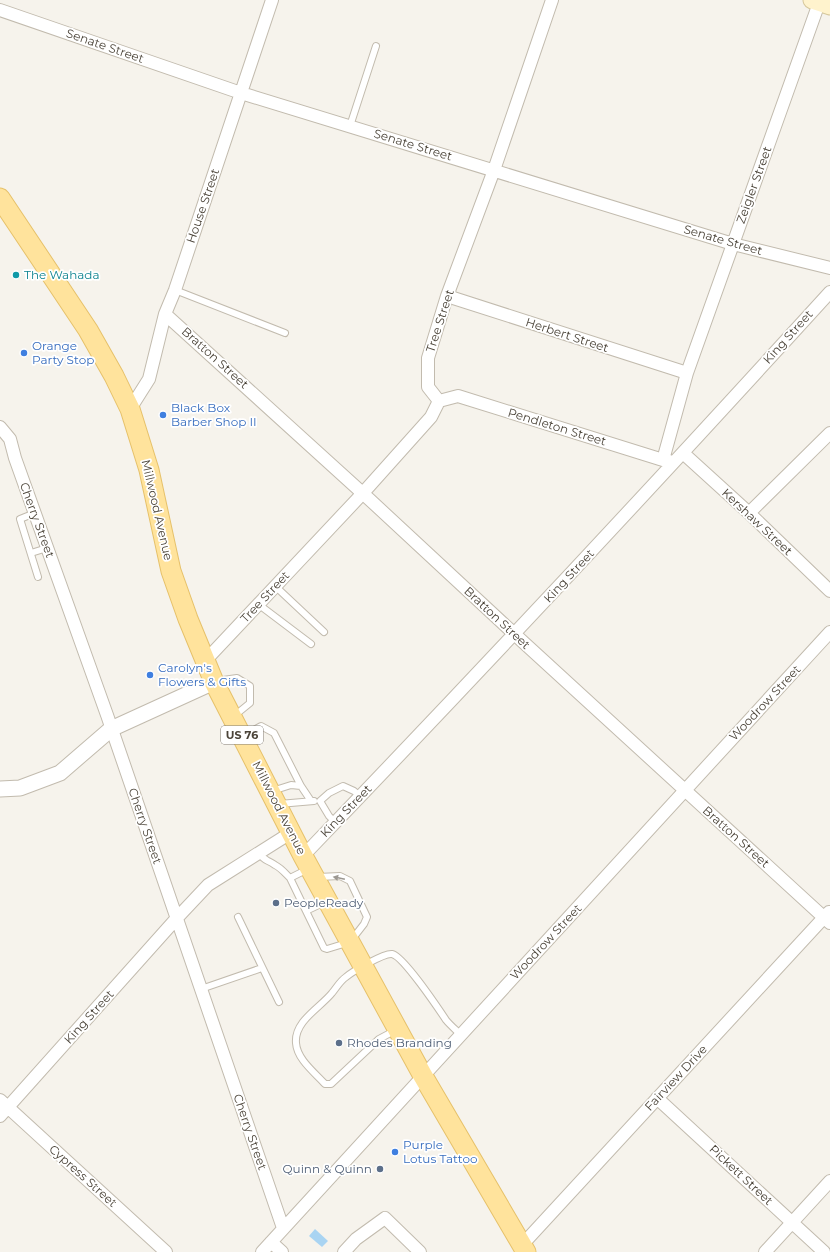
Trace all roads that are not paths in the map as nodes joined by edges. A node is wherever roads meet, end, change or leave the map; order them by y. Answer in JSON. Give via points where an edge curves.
{"nodes":[{"id":1,"x":272,"y":0,"type":"edge"},
{"id":2,"x":552,"y":0,"type":"edge"},
{"id":3,"x":820,"y":3,"type":"edge"},
{"id":4,"x":0,"y":10,"type":"edge"},
{"id":5,"x":376,"y":46,"type":"dead end"},
{"id":6,"x":241,"y":93,"type":"junction"},
{"id":7,"x":350,"y":126,"type":"junction"},
{"id":8,"x":494,"y":170,"type":"junction"},
{"id":9,"x":0,"y":198,"type":"edge"},
{"id":10,"x":733,"y":244,"type":"junction"},
{"id":11,"x":830,"y":268,"type":"edge"},
{"id":12,"x":175,"y":290,"type":"junction"},
{"id":13,"x":830,"y":292,"type":"edge"},
{"id":14,"x":448,"y":296,"type":"junction"},
{"id":15,"x":165,"y":314,"type":"junction"},
{"id":16,"x":285,"y":333,"type":"dead end"},
{"id":17,"x":687,"y":373,"type":"junction"},
{"id":18,"x":439,"y":401,"type":"junction"},
{"id":19,"x":130,"y":409,"type":"junction"},
{"id":20,"x":0,"y":427,"type":"edge"},
{"id":21,"x":830,"y":433,"type":"edge"},
{"id":22,"x":679,"y":458,"type":"junction"},
{"id":23,"x":663,"y":460,"type":"junction"},
{"id":24,"x":363,"y":493,"type":"junction"},
{"id":25,"x":35,"y":513,"type":"junction"},
{"id":26,"x":749,"y":513,"type":"junction"},
{"id":27,"x":47,"y":548,"type":"junction"},
{"id":28,"x":31,"y":553,"type":"junction"},
{"id":29,"x":38,"y":577,"type":"dead end"},
{"id":30,"x":275,"y":586,"type":"junction"},
{"id":31,"x":830,"y":591,"type":"edge"},
{"id":32,"x":258,"y":604,"type":"junction"},
{"id":33,"x":324,"y":632,"type":"dead end"},
{"id":34,"x":830,"y":632,"type":"edge"},
{"id":35,"x":514,"y":634,"type":"junction"},
{"id":36,"x":311,"y":644,"type":"dead end"},
{"id":37,"x":205,"y":661,"type":"junction"},
{"id":38,"x":214,"y":682,"type":"junction"},
{"id":39,"x":232,"y":716,"type":"junction"},
{"id":40,"x":111,"y":729,"type":"junction"},
{"id":41,"x":242,"y":736,"type":"junction"},
{"id":42,"x":301,"y":786,"type":"junction"},
{"id":43,"x":0,"y":789,"type":"edge"},
{"id":44,"x":685,"y":790,"type":"junction"},
{"id":45,"x":360,"y":796,"type":"junction"},
{"id":46,"x":274,"y":798,"type":"junction"},
{"id":47,"x":311,"y":801,"type":"junction"},
{"id":48,"x":320,"y":801,"type":"junction"},
{"id":49,"x":335,"y":822,"type":"junction"},
{"id":50,"x":292,"y":832,"type":"junction"},
{"id":51,"x":258,"y":853,"type":"junction"},
{"id":52,"x":309,"y":867,"type":"junction"},
{"id":53,"x":290,"y":878,"type":"junction"},
{"id":54,"x":328,"y":901,"type":"junction"},
{"id":55,"x":306,"y":911,"type":"junction"},
{"id":56,"x":238,"y":917,"type":"dead end"},
{"id":57,"x":828,"y":917,"type":"edge"},
{"id":58,"x":176,"y":919,"type":"junction"},
{"id":59,"x":350,"y":942,"type":"junction"},
{"id":60,"x":364,"y":967,"type":"junction"},
{"id":61,"x":262,"y":968,"type":"junction"},
{"id":62,"x":201,"y":989,"type":"junction"},
{"id":63,"x":279,"y":1002,"type":"dead end"},
{"id":64,"x":397,"y":1029,"type":"junction"},
{"id":65,"x":461,"y":1035,"type":"junction"},
{"id":66,"x":423,"y":1076,"type":"junction"},
{"id":67,"x":658,"y":1098,"type":"junction"},
{"id":68,"x":3,"y":1108,"type":"edge"},
{"id":69,"x":830,"y":1181,"type":"edge"},
{"id":70,"x":792,"y":1223,"type":"junction"},
{"id":71,"x":284,"y":1228,"type":"junction"},
{"id":72,"x":271,"y":1242,"type":"junction"},
{"id":73,"x":524,"y":1248,"type":"edge"},
{"id":74,"x":166,"y":1252,"type":"edge"},
{"id":75,"x":262,"y":1252,"type":"edge"},
{"id":76,"x":282,"y":1252,"type":"edge"},
{"id":77,"x":344,"y":1252,"type":"edge"},
{"id":78,"x":420,"y":1252,"type":"edge"},
{"id":79,"x":765,"y":1252,"type":"edge"},
{"id":80,"x":824,"y":1252,"type":"edge"}],
"edges":[{"from":1,"to":6,"type":"street","name":"House Street"},
{"from":2,"to":8,"type":"street","name":"Tree Street"},
{"from":3,"to":10,"type":"street","name":"Zeigler Street"},
{"from":4,"to":6,"type":"street","name":"Senate Street"},
{"from":5,"to":7,"type":"lane"},
{"from":6,"to":7,"type":"street","name":"Senate Street"},
{"from":6,"to":12,"type":"street","name":"House Street"},
{"from":7,"to":8,"type":"street","name":"Senate Street"},
{"from":8,"to":10,"type":"street","name":"Senate Street"},
{"from":8,"to":14,"type":"street","name":"Tree Street"},
{"from":9,"to":19,"type":"main road","name":"Millwood Avenue","number":"US 76","via":[[88,330]]},
{"from":10,"to":11,"type":"street","name":"Senate Street"},
{"from":10,"to":17,"type":"street","name":"Zeigler Street"},
{"from":12,"to":15,"type":"street","name":"House Street"},
{"from":12,"to":16,"type":"lane"},
{"from":13,"to":22,"type":"street","name":"King Street"},
{"from":14,"to":17,"type":"street","name":"Herbert Street"},
{"from":14,"to":18,"type":"street","name":"Tree Street","via":[[428,358],[428,387]]},
{"from":15,"to":19,"type":"street","name":"House Street","via":[[149,379]]},
{"from":15,"to":24,"type":"street","name":"Bratton Street"},
{"from":17,"to":23,"type":"street","name":"Zeigler Street"},
{"from":18,"to":23,"type":"street","name":"Pendleton Street","via":[[458,396]]},
{"from":18,"to":24,"type":"street","name":"Tree Street","via":[[431,417]]},
{"from":19,"to":37,"type":"main road","name":"Millwood Avenue","number":"US 76","via":[[149,470],[171,571]]},
{"from":20,"to":25,"type":"street","name":"Cherry Street","via":[[10,439]]},
{"from":21,"to":26,"type":"street"},
{"from":22,"to":23,"type":"street","name":"Pendleton Street"},
{"from":22,"to":26,"type":"street","name":"Kershaw Street"},
{"from":22,"to":35,"type":"street","name":"King Street"},
{"from":24,"to":30,"type":"street","name":"Tree Street"},
{"from":24,"to":35,"type":"street","name":"Bratton Street"},
{"from":25,"to":27,"type":"street","name":"Cherry Street"},
{"from":25,"to":28,"type":"lane","via":[[20,519]]},
{"from":26,"to":31,"type":"street","name":"Kershaw Street"},
{"from":27,"to":28,"type":"lane"},
{"from":27,"to":40,"type":"street","name":"Cherry Street"},
{"from":28,"to":29,"type":"lane"},
{"from":30,"to":32,"type":"street","name":"Tree Street"},
{"from":30,"to":33,"type":"lane"},
{"from":32,"to":36,"type":"lane"},
{"from":32,"to":37,"type":"street","name":"Tree Street"},
{"from":34,"to":44,"type":"street","name":"Woodrow Street"},
{"from":35,"to":44,"type":"street","name":"Bratton Street"},
{"from":35,"to":45,"type":"street","name":"King Street"},
{"from":37,"to":38,"type":"main road","name":"Millwood Avenue","number":"US 76"},
{"from":38,"to":39,"type":"main road","name":"Millwood Avenue","number":"US 76"},
{"from":38,"to":39,"type":"lane","via":[[237,678],[250,686],[250,703]]},
{"from":38,"to":40,"type":"street"},
{"from":39,"to":41,"type":"main road","name":"Millwood Avenue","number":"US 76"},
{"from":40,"to":43,"type":"street","via":[[60,773],[20,788]]},
{"from":40,"to":58,"type":"street","name":"Cherry Street"},
{"from":41,"to":42,"type":"lane","via":[[261,726],[274,733]]},
{"from":41,"to":46,"type":"main road","name":"Millwood Avenue","number":"US 76"},
{"from":42,"to":46,"type":"lane","via":[[291,785]]},
{"from":42,"to":47,"type":"lane"},
{"from":44,"to":57,"type":"street","name":"Bratton Street"},
{"from":44,"to":65,"type":"street","name":"Woodrow Street"},
{"from":45,"to":48,"type":"lane","via":[[343,786]]},
{"from":45,"to":49,"type":"street","name":"King Street"},
{"from":46,"to":47,"type":"lane"},
{"from":46,"to":50,"type":"main road","name":"Millwood Avenue","number":"US 76"},
{"from":47,"to":48,"type":"lane"},
{"from":48,"to":49,"type":"lane"},
{"from":49,"to":52,"type":"street","name":"King Street"},
{"from":50,"to":51,"type":"street","name":"King Street"},
{"from":50,"to":52,"type":"main road","name":"Millwood Avenue","number":"US 76"},
{"from":51,"to":53,"type":"lane"},
{"from":51,"to":58,"type":"street","name":"King Street","via":[[208,885]]},
{"from":52,"to":53,"type":"lane"},
{"from":52,"to":54,"type":"main road","name":"Millwood Avenue","number":"US 76"},
{"from":59,"to":52,"type":"lane","one_way":true,"via":[[367,917],[350,881]]},
{"from":53,"to":55,"type":"lane"},
{"from":54,"to":55,"type":"lane"},
{"from":54,"to":59,"type":"main road","name":"Millwood Avenue","number":"US 76"},
{"from":55,"to":59,"type":"lane","via":[[324,948]]},
{"from":56,"to":61,"type":"lane"},
{"from":57,"to":67,"type":"street","name":"Fairview Drive"},
{"from":58,"to":62,"type":"street","name":"Cherry Street"},
{"from":58,"to":68,"type":"street","name":"King Street"},
{"from":59,"to":60,"type":"main road","name":"Millwood Avenue","number":"US 76"},
{"from":60,"to":64,"type":"main road","name":"Millwood Avenue","number":"US 76"},
{"from":60,"to":64,"type":"lane","via":[[346,976],[311,1012],[296,1032],[299,1055],[325,1084],[331,1084],[379,1039]]},
{"from":60,"to":65,"type":"lane","via":[[381,956],[392,954],[398,958]]},
{"from":61,"to":62,"type":"lane"},
{"from":61,"to":63,"type":"lane"},
{"from":62,"to":71,"type":"street","name":"Cherry Street"},
{"from":64,"to":66,"type":"main road","name":"Millwood Avenue","number":"US 76"},
{"from":65,"to":66,"type":"street","name":"Woodrow Street"},
{"from":66,"to":71,"type":"street","name":"Woodrow Street"},
{"from":66,"to":73,"type":"main road","name":"Millwood Avenue","number":"US 76"},
{"from":67,"to":70,"type":"street","name":"Pickett Street"},
{"from":67,"to":73,"type":"street","name":"Fairview Drive"},
{"from":68,"to":74,"type":"street","name":"Cypress Street"},
{"from":69,"to":70,"type":"street"},
{"from":70,"to":79,"type":"street"},
{"from":70,"to":80,"type":"street","name":"Pickett Street"},
{"from":71,"to":72,"type":"street","name":"Woodrow Street"},
{"from":72,"to":75,"type":"street","name":"Woodrow Street"},
{"from":72,"to":76,"type":"street"},
{"from":77,"to":78,"type":"street","via":[[356,1239],[385,1218]]}]}
